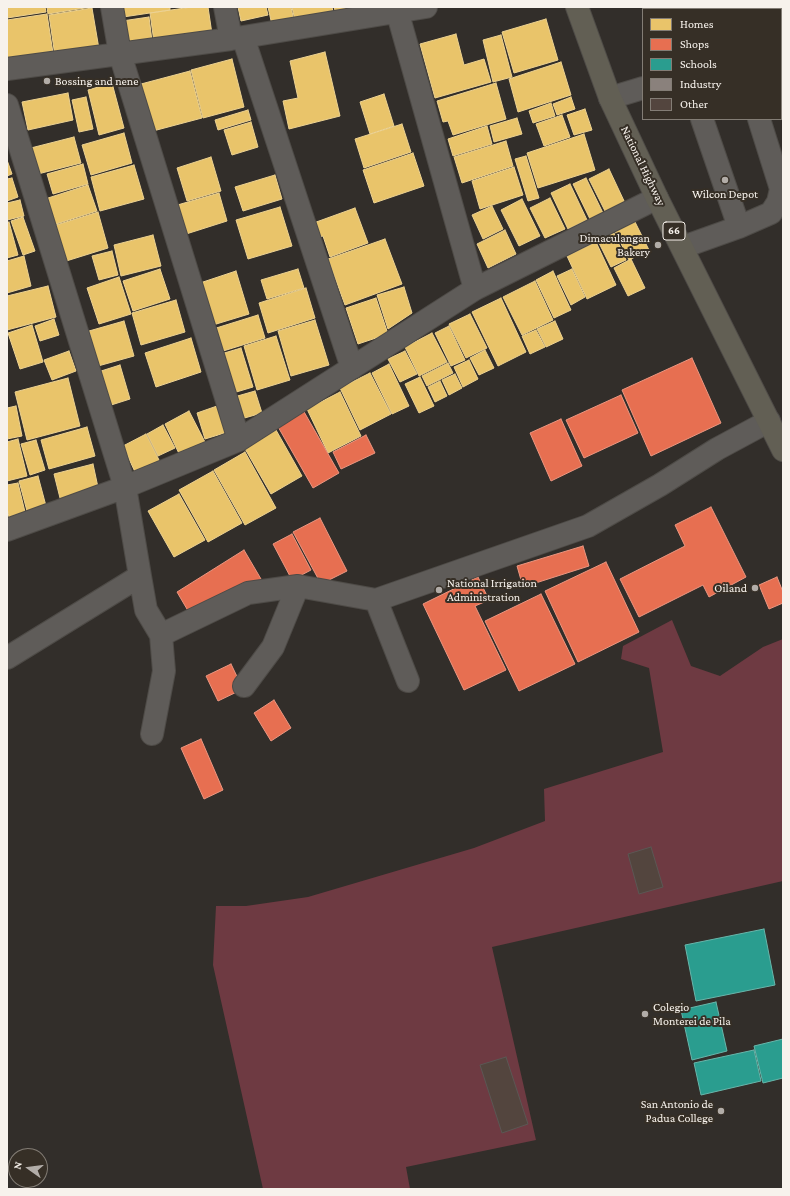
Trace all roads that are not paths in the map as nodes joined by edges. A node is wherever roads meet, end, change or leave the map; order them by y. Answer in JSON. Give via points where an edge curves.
{"nodes":[{"id":1,"x":112,"y":7,"type":"edge"},
{"id":2,"x":225,"y":7,"type":"edge"},
{"id":3,"x":426,"y":7,"type":"edge"},
{"id":4,"x":576,"y":7,"type":"edge"},
{"id":5,"x":397,"y":10,"type":"edge"},
{"id":6,"x":237,"y":38,"type":"junction"},
{"id":7,"x":120,"y":54,"type":"junction"},
{"id":8,"x":7,"y":69,"type":"edge"},
{"id":9,"x":642,"y":88,"type":"edge"},
{"id":10,"x":610,"y":98,"type":"junction"},
{"id":11,"x":7,"y":105,"type":"edge"},
{"id":12,"x":702,"y":120,"type":"edge"},
{"id":13,"x":759,"y":120,"type":"edge"},
{"id":14,"x":657,"y":198,"type":"junction"},
{"id":15,"x":739,"y":228,"type":"junction"},
{"id":16,"x":683,"y":247,"type":"junction"},
{"id":17,"x":475,"y":289,"type":"junction"},
{"id":18,"x":352,"y":368,"type":"junction"},
{"id":19,"x":768,"y":421,"type":"junction"},
{"id":20,"x":239,"y":440,"type":"junction"},
{"id":21,"x":783,"y":450,"type":"edge"},
{"id":22,"x":126,"y":487,"type":"junction"},
{"id":23,"x":7,"y":530,"type":"edge"},
{"id":24,"x":140,"y":576,"type":"junction"},
{"id":25,"x":298,"y":586,"type":"junction"},
{"id":26,"x":376,"y":600,"type":"junction"},
{"id":27,"x":161,"y":634,"type":"junction"},
{"id":28,"x":7,"y":658,"type":"edge"},
{"id":29,"x":408,"y":681,"type":"dead end"},
{"id":30,"x":244,"y":686,"type":"dead end"},
{"id":31,"x":152,"y":734,"type":"dead end"}],
"edges":[{"from":1,"to":7,"type":"street"},
{"from":2,"to":6,"type":"street"},
{"from":3,"to":5,"type":"street"},
{"from":4,"to":10,"type":"main road","name":"National Highway","number":"66"},
{"from":5,"to":6,"type":"street"},
{"from":5,"to":17,"type":"street"},
{"from":6,"to":7,"type":"street"},
{"from":6,"to":18,"type":"street"},
{"from":7,"to":8,"type":"street"},
{"from":7,"to":20,"type":"street"},
{"from":9,"to":10,"type":"street"},
{"from":10,"to":14,"type":"main road","name":"National Highway","number":"66"},
{"from":11,"to":22,"type":"street"},
{"from":12,"to":15,"type":"street"},
{"from":13,"to":15,"type":"street","via":[[781,189],[778,202],[771,213]]},
{"from":14,"to":16,"type":"main road","name":"National Highway","number":"66"},
{"from":14,"to":17,"type":"street"},
{"from":15,"to":16,"type":"street"},
{"from":16,"to":19,"type":"main road","name":"National Highway","number":"66"},
{"from":17,"to":18,"type":"street"},
{"from":18,"to":20,"type":"street"},
{"from":19,"to":21,"type":"main road","name":"National Highway","number":"66"},
{"from":19,"to":26,"type":"street","via":[[588,526]]},
{"from":20,"to":22,"type":"street"},
{"from":22,"to":23,"type":"street"},
{"from":22,"to":24,"type":"street"},
{"from":24,"to":27,"type":"street","via":[[146,610]]},
{"from":24,"to":28,"type":"street"},
{"from":25,"to":26,"type":"street"},
{"from":25,"to":27,"type":"street","via":[[248,593]]},
{"from":25,"to":30,"type":"street","via":[[273,647]]},
{"from":26,"to":29,"type":"street"},
{"from":27,"to":31,"type":"street","via":[[164,671]]}]}
